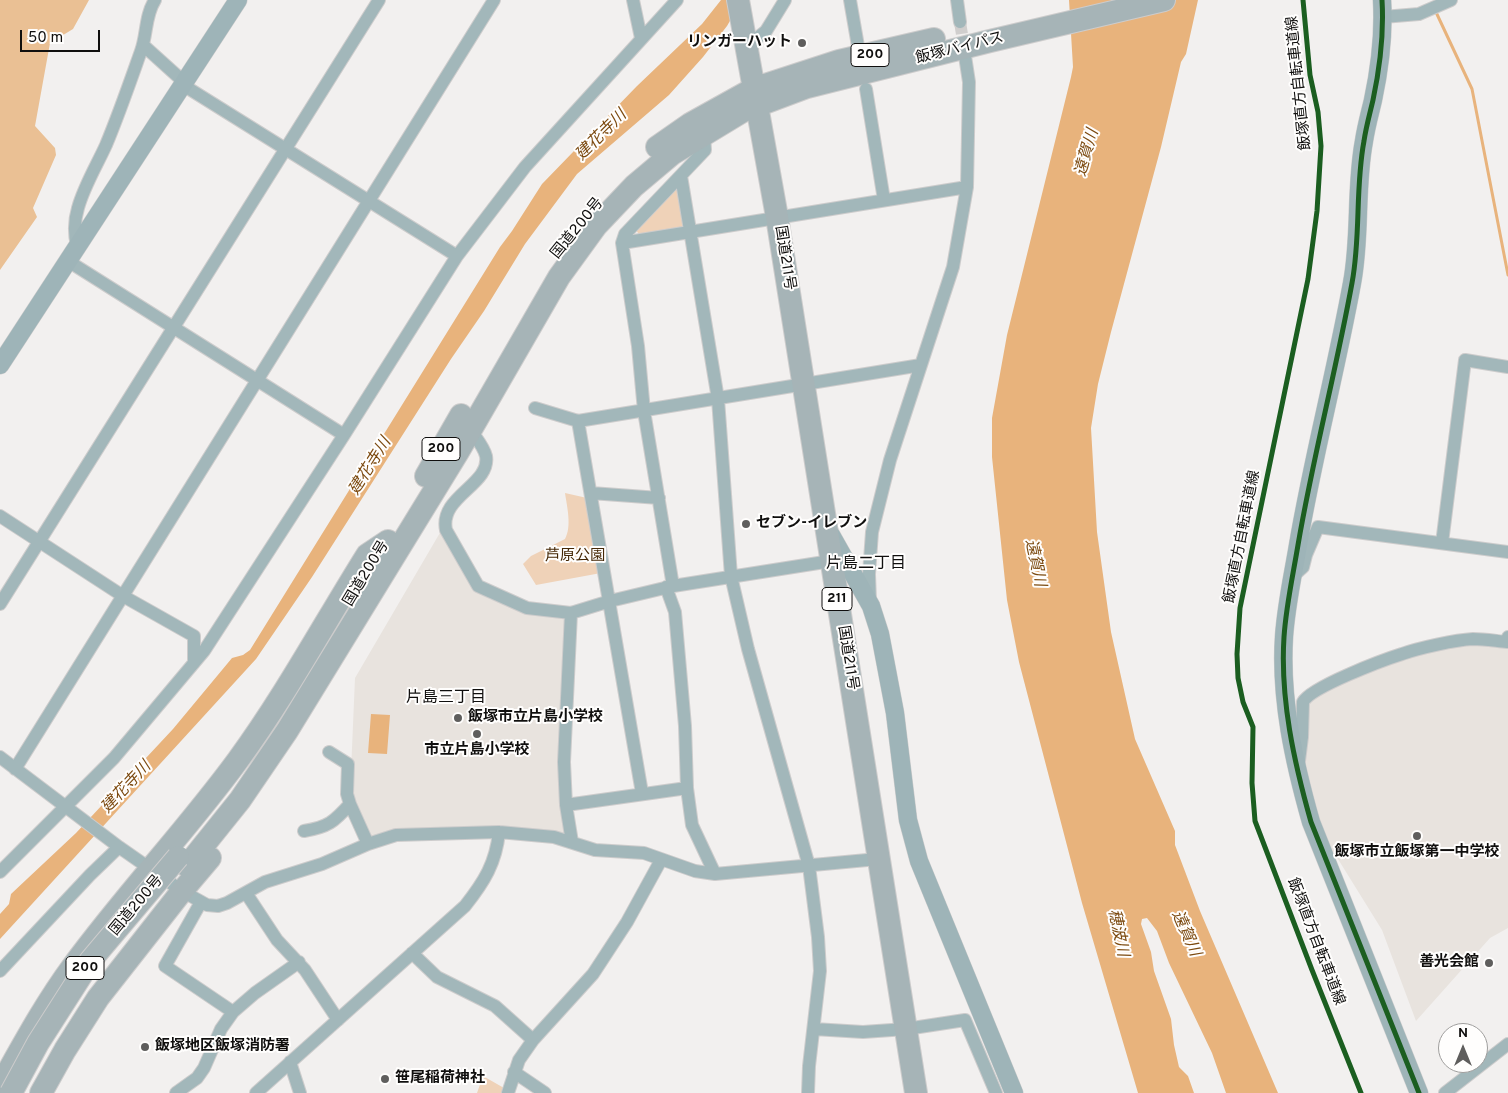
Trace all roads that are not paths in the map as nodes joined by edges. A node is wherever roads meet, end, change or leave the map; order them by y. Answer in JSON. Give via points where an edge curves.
{"nodes":[{"id":1,"x":156,"y":0,"type":"edge"},
{"id":2,"x":238,"y":0,"type":"edge"},
{"id":3,"x":379,"y":0,"type":"edge"},
{"id":4,"x":494,"y":0,"type":"edge"},
{"id":5,"x":633,"y":0,"type":"edge"},
{"id":6,"x":738,"y":0,"type":"edge"},
{"id":7,"x":785,"y":0,"type":"edge"},
{"id":8,"x":850,"y":0,"type":"edge"},
{"id":9,"x":957,"y":0,"type":"edge"},
{"id":10,"x":1103,"y":0,"type":"edge"},
{"id":11,"x":1164,"y":0,"type":"edge"},
{"id":12,"x":1451,"y":0,"type":"edge"},
{"id":13,"x":671,"y":3,"type":"edge"},
{"id":14,"x":1382,"y":9,"type":"edge"},
{"id":15,"x":960,"y":22,"type":"tunnel mouth"},
{"id":16,"x":989,"y":34,"type":"junction"},
{"id":17,"x":641,"y":38,"type":"junction"},
{"id":18,"x":744,"y":44,"type":"junction"},
{"id":19,"x":143,"y":45,"type":"junction"},
{"id":20,"x":858,"y":46,"type":"dead end"},
{"id":21,"x":965,"y":56,"type":"tunnel mouth"},
{"id":22,"x":184,"y":84,"type":"junction"},
{"id":23,"x":866,"y":89,"type":"dead end"},
{"id":24,"x":755,"y":97,"type":"junction"},
{"id":25,"x":704,"y":134,"type":"junction"},
{"id":26,"x":285,"y":147,"type":"junction"},
{"id":27,"x":681,"y":176,"type":"junction"},
{"id":28,"x":967,"y":187,"type":"junction"},
{"id":29,"x":884,"y":200,"type":"junction"},
{"id":30,"x":368,"y":201,"type":"junction"},
{"id":31,"x":777,"y":217,"type":"junction"},
{"id":32,"x":690,"y":231,"type":"junction"},
{"id":33,"x":622,"y":243,"type":"junction"},
{"id":34,"x":77,"y":246,"type":"junction"},
{"id":35,"x":457,"y":256,"type":"junction"},
{"id":36,"x":68,"y":261,"type":"junction"},
{"id":37,"x":172,"y":328,"type":"junction"},
{"id":38,"x":0,"y":364,"type":"edge"},
{"id":39,"x":922,"y":366,"type":"junction"},
{"id":40,"x":1508,"y":367,"type":"edge"},
{"id":41,"x":257,"y":382,"type":"junction"},
{"id":42,"x":804,"y":384,"type":"junction"},
{"id":43,"x":718,"y":399,"type":"junction"},
{"id":44,"x":535,"y":408,"type":"dead end"},
{"id":45,"x":644,"y":411,"type":"junction"},
{"id":46,"x":578,"y":422,"type":"junction"},
{"id":47,"x":470,"y":430,"type":"junction"},
{"id":48,"x":344,"y":435,"type":"junction"},
{"id":49,"x":458,"y":452,"type":"junction"},
{"id":50,"x":591,"y":494,"type":"junction"},
{"id":51,"x":659,"y":498,"type":"junction"},
{"id":52,"x":0,"y":516,"type":"edge"},
{"id":53,"x":826,"y":525,"type":"junction"},
{"id":54,"x":388,"y":541,"type":"junction"},
{"id":55,"x":39,"y":542,"type":"junction"},
{"id":56,"x":1442,"y":543,"type":"junction"},
{"id":57,"x":1508,"y":552,"type":"edge"},
{"id":58,"x":831,"y":561,"type":"junction"},
{"id":59,"x":732,"y":576,"type":"junction"},
{"id":60,"x":1292,"y":578,"type":"junction"},
{"id":61,"x":669,"y":587,"type":"junction"},
{"id":62,"x":123,"y":596,"type":"junction"},
{"id":63,"x":2,"y":597,"type":"edge"},
{"id":64,"x":610,"y":600,"type":"junction"},
{"id":65,"x":870,"y":606,"type":"junction"},
{"id":66,"x":571,"y":613,"type":"junction"},
{"id":67,"x":1508,"y":637,"type":"edge"},
{"id":68,"x":194,"y":663,"type":"junction"},
{"id":69,"x":329,"y":752,"type":"dead end"},
{"id":70,"x":0,"y":758,"type":"edge"},
{"id":71,"x":15,"y":769,"type":"junction"},
{"id":72,"x":1298,"y":769,"type":"junction"},
{"id":73,"x":687,"y":788,"type":"junction"},
{"id":74,"x":642,"y":793,"type":"junction"},
{"id":75,"x":350,"y":804,"type":"junction"},
{"id":76,"x":566,"y":805,"type":"junction"},
{"id":77,"x":66,"y":808,"type":"junction"},
{"id":78,"x":304,"y":831,"type":"dead end"},
{"id":79,"x":499,"y":832,"type":"junction"},
{"id":80,"x":572,"y":842,"type":"junction"},
{"id":81,"x":368,"y":844,"type":"junction"},
{"id":82,"x":117,"y":845,"type":"junction"},
{"id":83,"x":0,"y":852,"type":"edge"},
{"id":84,"x":12,"y":859,"type":"junction"},
{"id":85,"x":878,"y":859,"type":"junction"},
{"id":86,"x":661,"y":860,"type":"junction"},
{"id":87,"x":183,"y":861,"type":"junction"},
{"id":88,"x":809,"y":866,"type":"junction"},
{"id":89,"x":151,"y":869,"type":"junction"},
{"id":90,"x":0,"y":872,"type":"edge"},
{"id":91,"x":715,"y":874,"type":"junction"},
{"id":92,"x":246,"y":893,"type":"junction"},
{"id":93,"x":191,"y":897,"type":"junction"},
{"id":94,"x":412,"y":953,"type":"junction"},
{"id":95,"x":299,"y":962,"type":"junction"},
{"id":96,"x":0,"y":971,"type":"edge"},
{"id":97,"x":234,"y":1012,"type":"junction"},
{"id":98,"x":338,"y":1020,"type":"junction"},
{"id":99,"x":814,"y":1029,"type":"junction"},
{"id":100,"x":906,"y":1029,"type":"junction"},
{"id":101,"x":533,"y":1040,"type":"junction"},
{"id":102,"x":1508,"y":1044,"type":"edge"},
{"id":103,"x":290,"y":1062,"type":"junction"},
{"id":104,"x":514,"y":1072,"type":"junction"},
{"id":105,"x":0,"y":1087,"type":"edge"},
{"id":106,"x":10,"y":1093,"type":"edge"},
{"id":107,"x":26,"y":1093,"type":"edge"},
{"id":108,"x":41,"y":1093,"type":"edge"},
{"id":109,"x":176,"y":1093,"type":"edge"},
{"id":110,"x":256,"y":1093,"type":"edge"},
{"id":111,"x":300,"y":1093,"type":"edge"},
{"id":112,"x":508,"y":1093,"type":"edge"},
{"id":113,"x":545,"y":1093,"type":"edge"},
{"id":114,"x":808,"y":1093,"type":"edge"},
{"id":115,"x":916,"y":1093,"type":"edge"},
{"id":116,"x":996,"y":1093,"type":"edge"},
{"id":117,"x":1014,"y":1093,"type":"edge"},
{"id":118,"x":1419,"y":1093,"type":"edge"},
{"id":119,"x":1445,"y":1093,"type":"edge"}],
"edges":[{"from":1,"to":19,"type":"street"},
{"from":2,"to":22,"type":"street"},
{"from":3,"to":26,"type":"street"},
{"from":4,"to":30,"type":"street"},
{"from":5,"to":17,"type":"street"},
{"from":6,"to":18,"type":"highway"},
{"from":7,"to":18,"type":"street","via":[[766,31]]},
{"from":8,"to":20,"type":"street"},
{"from":9,"to":15,"type":"street"},
{"from":10,"to":16,"type":"highway","name":"飯塚バイパス","number":"200"},
{"from":11,"to":16,"type":"highway","name":"飯塚バイパス","number":"200"},
{"from":12,"to":14,"type":"street","via":[[1419,14]]},
{"from":13,"to":17,"type":"street"},
{"from":14,"to":60,"type":"street","via":[[1383,27],[1374,97],[1359,176],[1352,280]]},
{"from":16,"to":24,"type":"highway","name":"飯塚バイパス","number":"200","via":[[807,87]]},
{"from":17,"to":35,"type":"street","via":[[525,166]]},
{"from":18,"to":24,"type":"highway"},
{"from":19,"to":22,"type":"street"},
{"from":19,"to":34,"type":"street","via":[[78,207],[74,234]]},
{"from":21,"to":28,"type":"street","via":[[969,82]]},
{"from":22,"to":26,"type":"street"},
{"from":22,"to":34,"type":"street"},
{"from":23,"to":29,"type":"street"},
{"from":24,"to":25,"type":"highway","name":"国道200号","number":"200","via":[[743,111]]},
{"from":24,"to":31,"type":"highway","name":"国道211号","number":"211"},
{"from":24,"to":54,"type":"highway","name":"国道200号","number":"200","via":[[690,124],[658,145],[580,221],[546,269]]},
{"from":25,"to":27,"type":"street","via":[[705,150]]},
{"from":25,"to":47,"type":"highway","name":"国道200号","number":"200","via":[[672,154],[634,186],[596,226],[559,277]]},
{"from":26,"to":30,"type":"street"},
{"from":26,"to":37,"type":"street"},
{"from":27,"to":32,"type":"street"},
{"from":27,"to":33,"type":"street","via":[[625,234]]},
{"from":28,"to":29,"type":"street"},
{"from":28,"to":39,"type":"street","via":[[953,267]]},
{"from":29,"to":31,"type":"street"},
{"from":30,"to":35,"type":"street"},
{"from":30,"to":41,"type":"street"},
{"from":31,"to":32,"type":"street"},
{"from":31,"to":42,"type":"highway","name":"国道211号","number":"211"},
{"from":32,"to":33,"type":"street"},
{"from":32,"to":43,"type":"street"},
{"from":33,"to":45,"type":"street"},
{"from":34,"to":36,"type":"street"},
{"from":35,"to":48,"type":"street"},
{"from":36,"to":37,"type":"street"},
{"from":36,"to":38,"type":"street"},
{"from":37,"to":41,"type":"street"},
{"from":37,"to":55,"type":"street"},
{"from":39,"to":42,"type":"street"},
{"from":39,"to":65,"type":"street","via":[[890,460],[872,532]]},
{"from":40,"to":56,"type":"street","via":[[1465,360]]},
{"from":41,"to":48,"type":"street"},
{"from":41,"to":62,"type":"street"},
{"from":42,"to":43,"type":"street"},
{"from":42,"to":53,"type":"highway","name":"国道211号","number":"211"},
{"from":43,"to":45,"type":"street"},
{"from":43,"to":59,"type":"street"},
{"from":44,"to":46,"type":"street"},
{"from":45,"to":46,"type":"street"},
{"from":45,"to":51,"type":"street"},
{"from":46,"to":50,"type":"street"},
{"from":47,"to":49,"type":"highway","name":"国道200号","number":"200"},
{"from":47,"to":66,"type":"street","via":[[481,445],[486,461],[484,472],[457,498],[444,521],[454,546],[478,586],[488,592],[527,608]]},
{"from":48,"to":68,"type":"street"},
{"from":49,"to":87,"type":"highway","name":"国道200号","number":"200","via":[[287,731],[240,800]]},
{"from":49,"to":93,"type":"highway","via":[[398,570],[318,704]]},
{"from":50,"to":51,"type":"street"},
{"from":50,"to":64,"type":"street"},
{"from":51,"to":61,"type":"street"},
{"from":52,"to":55,"type":"street"},
{"from":53,"to":58,"type":"highway","name":"国道211号","number":"211"},
{"from":53,"to":65,"type":"street"},
{"from":54,"to":87,"type":"highway","name":"国道200号","number":"200","via":[[283,712]]},
{"from":54,"to":89,"type":"highway","via":[[367,555],[239,758]]},
{"from":55,"to":62,"type":"street"},
{"from":55,"to":63,"type":"street"},
{"from":56,"to":57,"type":"street"},
{"from":56,"to":60,"type":"street","via":[[1318,527],[1303,567]]},
{"from":58,"to":59,"type":"street"},
{"from":58,"to":85,"type":"highway","name":"国道211号","number":"211"},
{"from":59,"to":61,"type":"street"},
{"from":59,"to":88,"type":"street","via":[[750,658]]},
{"from":60,"to":72,"type":"street","via":[[1284,637],[1285,695]]},
{"from":61,"to":64,"type":"street"},
{"from":61,"to":73,"type":"street","via":[[675,612]]},
{"from":62,"to":68,"type":"street","via":[[194,636]]},
{"from":62,"to":71,"type":"street"},
{"from":64,"to":66,"type":"street"},
{"from":64,"to":74,"type":"street"},
{"from":65,"to":117,"type":"street","via":[[885,660],[908,820],[919,861]]},
{"from":66,"to":76,"type":"street","via":[[564,762]]},
{"from":67,"to":72,"type":"street","via":[[1507,642],[1472,639],[1402,654],[1342,677],[1305,698]]},
{"from":68,"to":77,"type":"street","via":[[114,758]]},
{"from":69,"to":75,"type":"street","via":[[348,764]]},
{"from":70,"to":71,"type":"street"},
{"from":71,"to":77,"type":"street"},
{"from":72,"to":118,"type":"street","via":[[1311,822]]},
{"from":73,"to":74,"type":"street"},
{"from":73,"to":91,"type":"street","via":[[692,825]]},
{"from":74,"to":76,"type":"street"},
{"from":75,"to":78,"type":"street","via":[[327,826]]},
{"from":75,"to":81,"type":"street"},
{"from":76,"to":80,"type":"street"},
{"from":77,"to":82,"type":"street"},
{"from":77,"to":84,"type":"street"},
{"from":79,"to":80,"type":"street","via":[[554,837]]},
{"from":79,"to":81,"type":"street","via":[[396,836]]},
{"from":79,"to":94,"type":"street","via":[[498,848],[480,886],[465,906]]},
{"from":80,"to":86,"type":"street","via":[[595,850],[644,853]]},
{"from":81,"to":92,"type":"street","via":[[322,864],[265,882]]},
{"from":82,"to":89,"type":"street"},
{"from":82,"to":96,"type":"street"},
{"from":83,"to":84,"type":"street"},
{"from":84,"to":90,"type":"street"},
{"from":85,"to":88,"type":"street"},
{"from":85,"to":100,"type":"highway","name":"国道211号","number":"211"},
{"from":86,"to":91,"type":"street"},
{"from":86,"to":101,"type":"street","via":[[627,922],[593,974]]},
{"from":87,"to":106,"type":"highway","name":"国道200号","number":"200","bridge":true,"via":[[91,960]]},
{"from":87,"to":107,"type":"highway","name":"国道200号","number":"200","via":[[96,977],[58,1035]]},
{"from":88,"to":91,"type":"street"},
{"from":88,"to":99,"type":"street","via":[[820,972]]},
{"from":89,"to":93,"type":"street"},
{"from":89,"to":105,"type":"highway","via":[[107,921],[44,1008]]},
{"from":92,"to":93,"type":"street","via":[[218,906]]},
{"from":92,"to":95,"type":"street","via":[[277,940]]},
{"from":93,"to":97,"type":"street","via":[[165,966]]},
{"from":93,"to":108,"type":"highway","via":[[98,998]]},
{"from":94,"to":98,"type":"street"},
{"from":94,"to":101,"type":"street","via":[[437,977],[495,1006]]},
{"from":95,"to":97,"type":"street"},
{"from":95,"to":98,"type":"street"},
{"from":97,"to":109,"type":"street","via":[[221,1029],[197,1078]]},
{"from":98,"to":103,"type":"street"},
{"from":99,"to":100,"type":"street","via":[[863,1032]]},
{"from":99,"to":114,"type":"street"},
{"from":100,"to":115,"type":"highway","name":"国道211号","number":"211"},
{"from":100,"to":116,"type":"street","via":[[965,1020]]},
{"from":101,"to":104,"type":"street"},
{"from":102,"to":119,"type":"street"},
{"from":103,"to":110,"type":"street"},
{"from":103,"to":111,"type":"street"},
{"from":104,"to":112,"type":"street"},
{"from":104,"to":113,"type":"street"},
{"from":105,"to":106,"type":"highway"}]}
